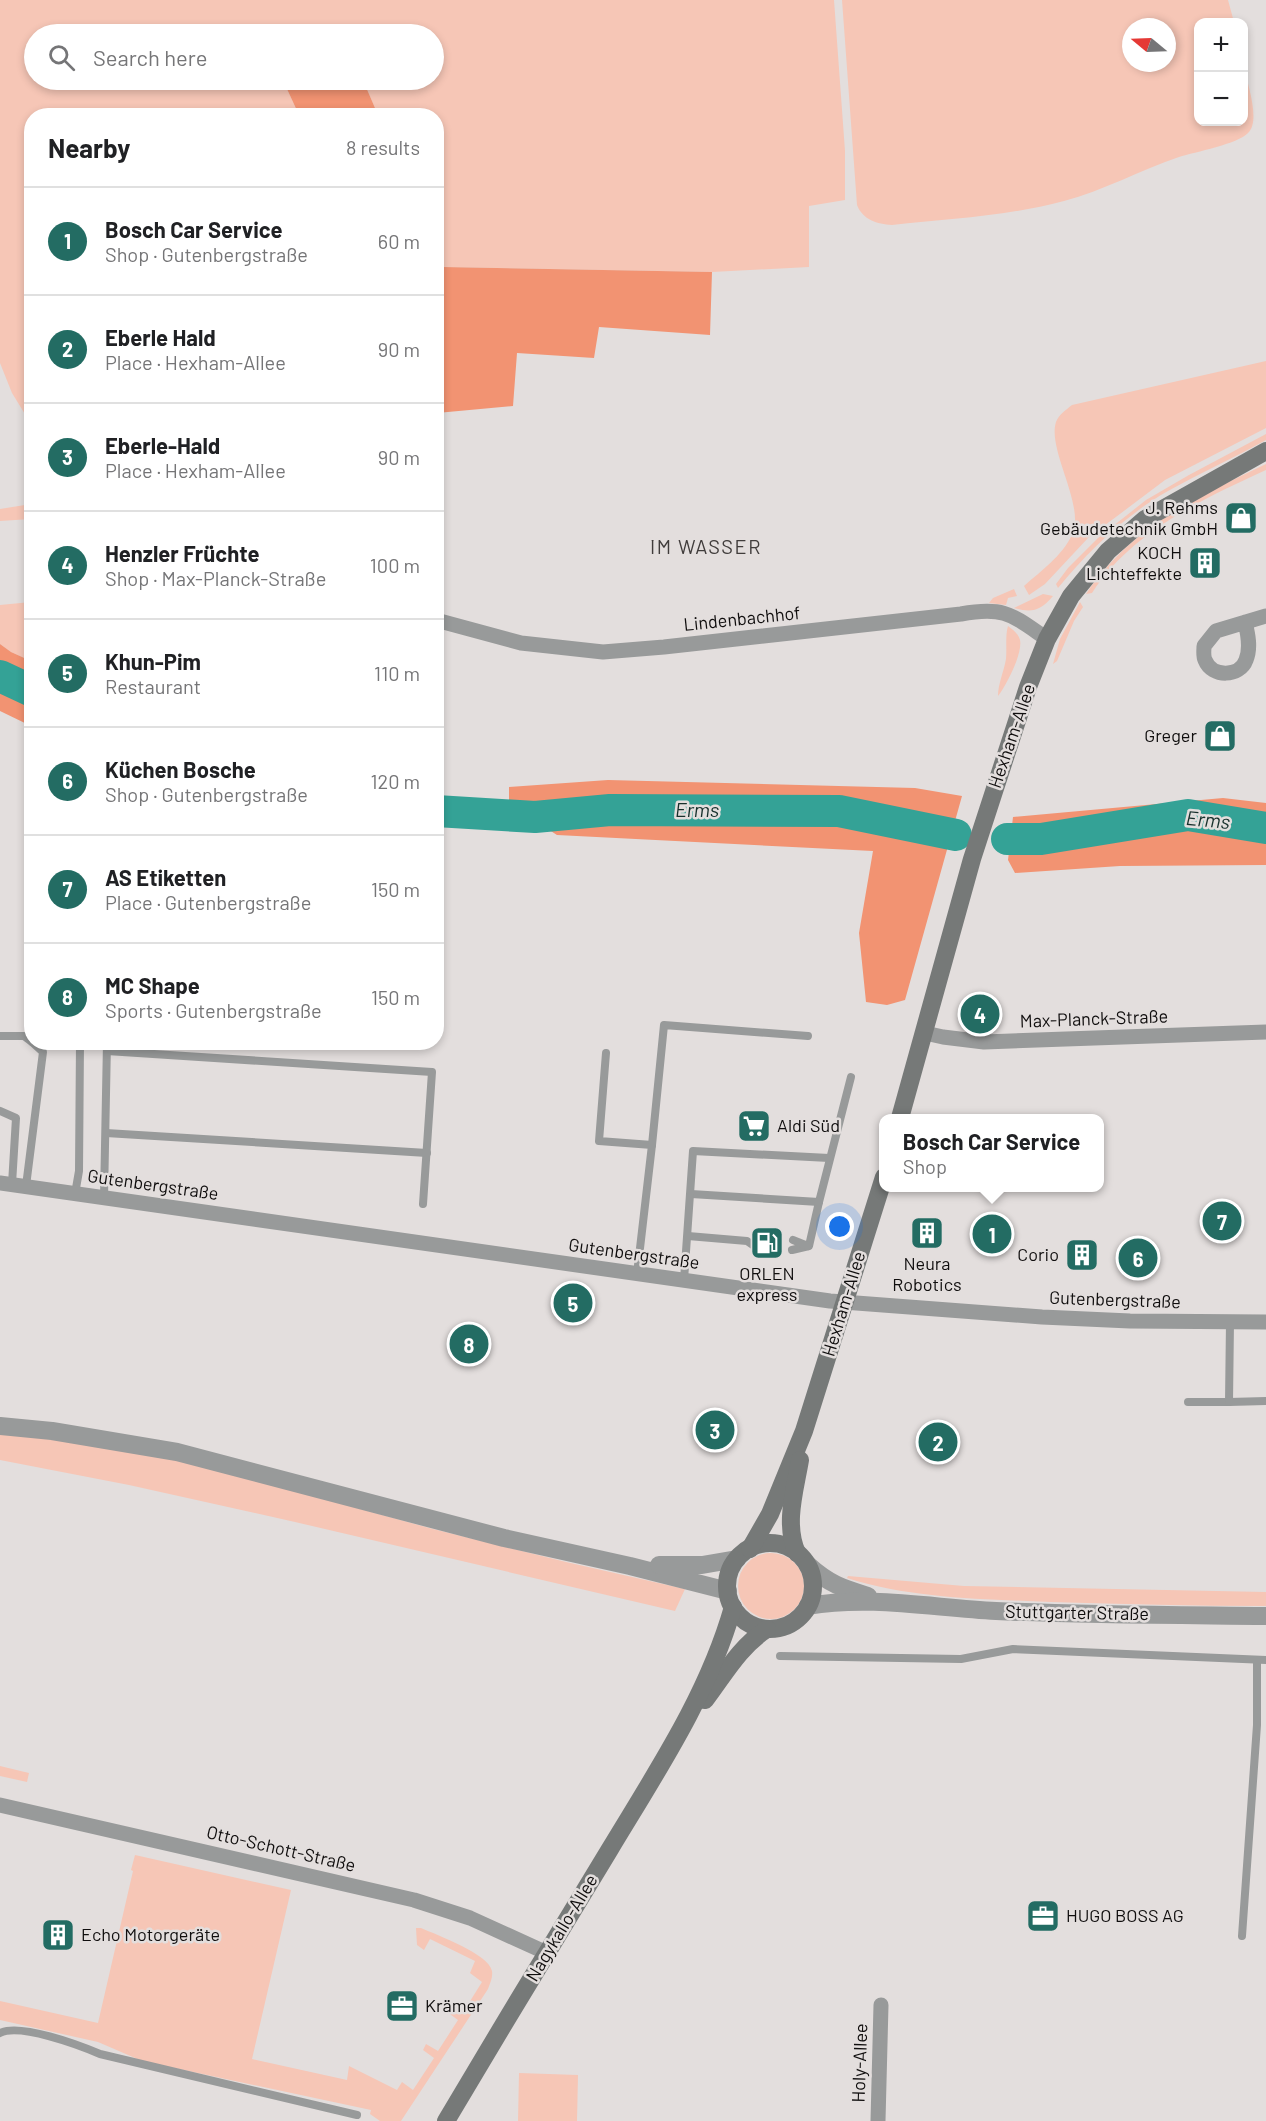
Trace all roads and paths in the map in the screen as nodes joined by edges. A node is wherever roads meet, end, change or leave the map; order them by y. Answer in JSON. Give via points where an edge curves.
{"nodes":[{"id":1,"x":1266,"y":451,"type":"edge"},
{"id":2,"x":1266,"y":616,"type":"edge"},
{"id":3,"x":444,"y":622,"type":"edge"},
{"id":4,"x":1245,"y":622,"type":"dead end"},
{"id":5,"x":1047,"y":639,"type":"junction"},
{"id":6,"x":1266,"y":1032,"type":"edge"},
{"id":7,"x":925,"y":1033,"type":"junction"},
{"id":8,"x":0,"y":1036,"type":"edge"},
{"id":9,"x":24,"y":1036,"type":"edge"},
{"id":10,"x":808,"y":1036,"type":"dead end"},
{"id":11,"x":41,"y":1050,"type":"edge"},
{"id":12,"x":81,"y":1050,"type":"edge"},
{"id":13,"x":107,"y":1050,"type":"edge"},
{"id":14,"x":146,"y":1050,"type":"edge"},
{"id":15,"x":606,"y":1053,"type":"dead end"},
{"id":16,"x":851,"y":1077,"type":"dead end"},
{"id":17,"x":0,"y":1111,"type":"edge"},
{"id":18,"x":901,"y":1114,"type":"edge"},
{"id":19,"x":106,"y":1133,"type":"junction"},
{"id":20,"x":652,"y":1145,"type":"junction"},
{"id":21,"x":427,"y":1153,"type":"junction"},
{"id":22,"x":829,"y":1158,"type":"junction"},
{"id":23,"x":12,"y":1184,"type":"edge"},
{"id":24,"x":879,"y":1192,"type":"edge"},
{"id":25,"x":75,"y":1194,"type":"junction"},
{"id":26,"x":691,"y":1194,"type":"junction"},
{"id":27,"x":104,"y":1198,"type":"junction"},
{"id":28,"x":819,"y":1202,"type":"junction"},
{"id":29,"x":423,"y":1204,"type":"dead end"},
{"id":30,"x":688,"y":1236,"type":"junction"},
{"id":31,"x":758,"y":1238,"type":"dead end"},
{"id":32,"x":793,"y":1240,"type":"dead end"},
{"id":33,"x":747,"y":1241,"type":"junction"},
{"id":34,"x":808,"y":1246,"type":"junction"},
{"id":35,"x":757,"y":1248,"type":"dead end"},
{"id":36,"x":792,"y":1250,"type":"dead end"},
{"id":37,"x":637,"y":1274,"type":"junction"},
{"id":38,"x":684,"y":1280,"type":"junction"},
{"id":39,"x":844,"y":1303,"type":"junction"},
{"id":40,"x":1230,"y":1322,"type":"junction"},
{"id":41,"x":1266,"y":1322,"type":"edge"},
{"id":42,"x":1266,"y":1401,"type":"edge"},
{"id":43,"x":1188,"y":1402,"type":"dead end"},
{"id":44,"x":1229,"y":1402,"type":"junction"},
{"id":45,"x":0,"y":1426,"type":"edge"},
{"id":46,"x":804,"y":1431,"type":"junction"},
{"id":47,"x":743,"y":1554,"type":"junction"},
{"id":48,"x":802,"y":1559,"type":"junction"},
{"id":49,"x":630,"y":1566,"type":"junction"},
{"id":50,"x":731,"y":1599,"type":"junction"},
{"id":51,"x":887,"y":1602,"type":"junction"},
{"id":52,"x":808,"y":1606,"type":"junction"},
{"id":53,"x":1266,"y":1616,"type":"edge"},
{"id":54,"x":767,"y":1629,"type":"junction"},
{"id":55,"x":780,"y":1656,"type":"dead end"},
{"id":56,"x":1257,"y":1660,"type":"junction"},
{"id":57,"x":1266,"y":1660,"type":"edge"},
{"id":58,"x":679,"y":1735,"type":"junction"},
{"id":59,"x":0,"y":1805,"type":"edge"},
{"id":60,"x":1242,"y":1936,"type":"dead end"},
{"id":61,"x":548,"y":1953,"type":"junction"},
{"id":62,"x":882,"y":2006,"type":"dead end"},
{"id":63,"x":0,"y":2033,"type":"edge"},
{"id":64,"x":357,"y":2115,"type":"dead end"},
{"id":65,"x":446,"y":2121,"type":"edge"},
{"id":66,"x":878,"y":2121,"type":"edge"}],
"edges":[{"from":1,"to":5,"type":"main road","name":"Hexham-Allee","via":[[1145,519],[1108,552],[1071,596]]},
{"from":2,"to":4,"type":"street"},
{"from":3,"to":5,"type":"street","name":"Lindenbachhof","via":[[521,643],[603,652],[983,610],[1009,614]]},
{"from":5,"to":7,"type":"main road","name":"Hexham-Allee","via":[[972,859]]},
{"from":6,"to":7,"type":"street","name":"Max-Planck-Straße","via":[[984,1042]]},
{"from":7,"to":18,"type":"main road","name":"Hexham-Allee"},
{"from":8,"to":9,"type":"lane"},
{"from":10,"to":20,"type":"lane","via":[[664,1026]]},
{"from":11,"to":23,"type":"lane"},
{"from":12,"to":25,"type":"lane","via":[[79,1171]]},
{"from":13,"to":19,"type":"lane"},
{"from":14,"to":21,"type":"lane","via":[[432,1072]]},
{"from":15,"to":20,"type":"lane","via":[[599,1141]]},
{"from":16,"to":22,"type":"lane"},
{"from":17,"to":23,"type":"lane","via":[[16,1118]]},
{"from":19,"to":21,"type":"lane"},
{"from":19,"to":27,"type":"lane"},
{"from":20,"to":37,"type":"lane"},
{"from":21,"to":29,"type":"lane"},
{"from":22,"to":26,"type":"lane","via":[[693,1151]]},
{"from":22,"to":28,"type":"lane"},
{"from":23,"to":25,"type":"street","name":"Gutenbergstraße"},
{"from":24,"to":39,"type":"main road","name":"Hexham-Allee"},
{"from":25,"to":27,"type":"street","name":"Gutenbergstraße"},
{"from":26,"to":28,"type":"lane"},
{"from":26,"to":30,"type":"lane"},
{"from":27,"to":37,"type":"street","name":"Gutenbergstraße"},
{"from":28,"to":34,"type":"lane"},
{"from":30,"to":33,"type":"lane"},
{"from":30,"to":38,"type":"lane"},
{"from":31,"to":33,"type":"lane"},
{"from":32,"to":34,"type":"lane"},
{"from":33,"to":35,"type":"lane"},
{"from":34,"to":36,"type":"lane"},
{"from":37,"to":38,"type":"street","name":"Gutenbergstraße"},
{"from":38,"to":39,"type":"street","name":"Gutenbergstraße"},
{"from":39,"to":40,"type":"street","name":"Gutenbergstraße","via":[[1051,1318]]},
{"from":39,"to":46,"type":"main road","name":"Hexham-Allee"},
{"from":40,"to":41,"type":"street","name":"Gutenbergstraße"},
{"from":40,"to":44,"type":"lane"},
{"from":42,"to":44,"type":"lane"},
{"from":43,"to":44,"type":"lane"},
{"from":45,"to":49,"type":"street","via":[[177,1452],[504,1538]]},
{"from":46,"to":47,"type":"main road","name":"Hexham-Allee","via":[[770,1514]]},
{"from":46,"to":48,"type":"main road","name":"Hexham-Allee","via":[[791,1521],[792,1540]]},
{"from":47,"to":48,"type":"main road","via":[[757,1545],[774,1544]]},
{"from":47,"to":49,"type":"street","via":[[702,1566]]},
{"from":47,"to":50,"type":"main road","via":[[730,1574]]},
{"from":48,"to":51,"type":"street","name":"Stuttgarter Straße","via":[[832,1584]]},
{"from":48,"to":52,"type":"main road","via":[[813,1581]]},
{"from":49,"to":50,"type":"street"},
{"from":50,"to":54,"type":"main road","via":[[744,1619]]},
{"from":50,"to":58,"type":"main road","name":"Nagykallo-Allee","via":[[724,1639]]},
{"from":51,"to":52,"type":"street","name":"Stuttgarter Straße"},
{"from":51,"to":53,"type":"street","name":"Stuttgarter Straße","via":[[999,1611]]},
{"from":52,"to":54,"type":"main road","via":[[791,1623]]},
{"from":54,"to":58,"type":"main road","name":"Nagykallo-Allee","via":[[740,1652]]},
{"from":55,"to":56,"type":"lane","via":[[961,1659],[1013,1649]]},
{"from":56,"to":57,"type":"lane"},
{"from":56,"to":60,"type":"lane","via":[[1257,1725]]},
{"from":58,"to":61,"type":"main road","name":"Nagykallo-Allee"},
{"from":59,"to":61,"type":"street","name":"Otto-Schott-Straße","via":[[414,1900],[470,1918]]},
{"from":61,"to":65,"type":"main road","name":"Nagykallo-Allee"},
{"from":62,"to":66,"type":"street","name":"Holy-Allee"},
{"from":63,"to":64,"type":"lane","via":[[21,2031],[70,2042],[100,2054]]}]}
